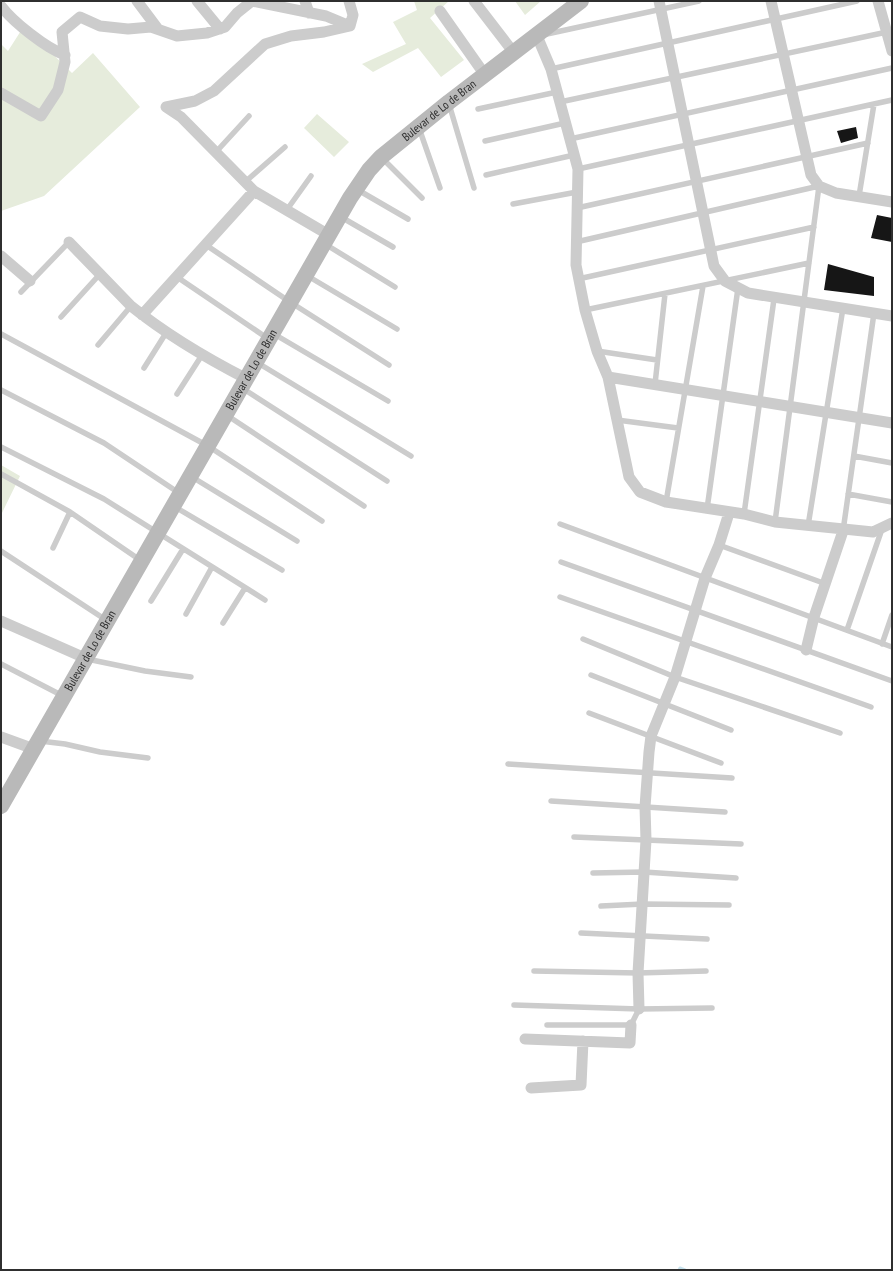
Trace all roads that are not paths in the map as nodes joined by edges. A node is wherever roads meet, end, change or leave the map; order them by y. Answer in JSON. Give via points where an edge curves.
{"nodes":[{"id":1,"x":137,"y":1,"type":"edge"},
{"id":2,"x":197,"y":1,"type":"edge"},
{"id":3,"x":305,"y":1,"type":"edge"},
{"id":4,"x":349,"y":1,"type":"edge"},
{"id":5,"x":474,"y":1,"type":"edge"},
{"id":6,"x":581,"y":1,"type":"edge"},
{"id":7,"x":699,"y":1,"type":"edge"},
{"id":8,"x":770,"y":1,"type":"edge"},
{"id":9,"x":857,"y":1,"type":"edge"},
{"id":10,"x":878,"y":1,"type":"edge"},
{"id":11,"x":249,"y":2,"type":"edge"},
{"id":12,"x":660,"y":5,"type":"edge"},
{"id":13,"x":1,"y":6,"type":"edge"},
{"id":14,"x":440,"y":11,"type":"dead end"},
{"id":15,"x":309,"y":13,"type":"junction"},
{"id":16,"x":775,"y":19,"type":"junction"},
{"id":17,"x":350,"y":26,"type":"junction"},
{"id":18,"x":158,"y":29,"type":"junction"},
{"id":19,"x":220,"y":29,"type":"junction"},
{"id":20,"x":888,"y":32,"type":"junction"},
{"id":21,"x":537,"y":36,"type":"junction"},
{"id":22,"x":668,"y":43,"type":"junction"},
{"id":23,"x":892,"y":51,"type":"edge"},
{"id":24,"x":514,"y":53,"type":"junction"},
{"id":25,"x":783,"y":54,"type":"junction"},
{"id":26,"x":65,"y":55,"type":"junction"},
{"id":27,"x":892,"y":68,"type":"edge"},
{"id":28,"x":551,"y":69,"type":"junction"},
{"id":29,"x":485,"y":75,"type":"junction"},
{"id":30,"x":675,"y":77,"type":"junction"},
{"id":31,"x":791,"y":90,"type":"junction"},
{"id":32,"x":1,"y":93,"type":"edge"},
{"id":33,"x":558,"y":97,"type":"junction"},
{"id":34,"x":892,"y":100,"type":"edge"},
{"id":35,"x":449,"y":102,"type":"junction"},
{"id":36,"x":874,"y":104,"type":"junction"},
{"id":37,"x":478,"y":109,"type":"dead end"},
{"id":38,"x":683,"y":114,"type":"junction"},
{"id":39,"x":249,"y":116,"type":"dead end"},
{"id":40,"x":798,"y":121,"type":"junction"},
{"id":41,"x":565,"y":123,"type":"junction"},
{"id":42,"x":418,"y":126,"type":"junction"},
{"id":43,"x":570,"y":139,"type":"junction"},
{"id":44,"x":485,"y":141,"type":"dead end"},
{"id":45,"x":868,"y":143,"type":"junction"},
{"id":46,"x":689,"y":144,"type":"junction"},
{"id":47,"x":285,"y":147,"type":"dead end"},
{"id":48,"x":216,"y":152,"type":"junction"},
{"id":49,"x":574,"y":155,"type":"junction"},
{"id":50,"x":381,"y":157,"type":"junction"},
{"id":51,"x":806,"y":157,"type":"junction"},
{"id":52,"x":578,"y":169,"type":"junction"},
{"id":53,"x":486,"y":175,"type":"dead end"},
{"id":54,"x":311,"y":176,"type":"dead end"},
{"id":55,"x":696,"y":181,"type":"junction"},
{"id":56,"x":245,"y":182,"type":"junction"},
{"id":57,"x":819,"y":186,"type":"junction"},
{"id":58,"x":356,"y":188,"type":"junction"},
{"id":59,"x":440,"y":188,"type":"dead end"},
{"id":60,"x":474,"y":188,"type":"dead end"},
{"id":61,"x":254,"y":191,"type":"junction"},
{"id":62,"x":577,"y":192,"type":"junction"},
{"id":63,"x":859,"y":196,"type":"junction"},
{"id":64,"x":422,"y":198,"type":"dead end"},
{"id":65,"x":892,"y":202,"type":"edge"},
{"id":66,"x":513,"y":204,"type":"dead end"},
{"id":67,"x":577,"y":208,"type":"junction"},
{"id":68,"x":286,"y":212,"type":"junction"},
{"id":69,"x":703,"y":212,"type":"junction"},
{"id":70,"x":340,"y":216,"type":"junction"},
{"id":71,"x":408,"y":219,"type":"dead end"},
{"id":72,"x":814,"y":227,"type":"junction"},
{"id":73,"x":327,"y":239,"type":"junction"},
{"id":74,"x":69,"y":242,"type":"joint"},
{"id":75,"x":576,"y":242,"type":"junction"},
{"id":76,"x":206,"y":245,"type":"junction"},
{"id":77,"x":393,"y":247,"type":"dead end"},
{"id":78,"x":711,"y":249,"type":"junction"},
{"id":79,"x":1,"y":256,"type":"edge"},
{"id":80,"x":809,"y":263,"type":"junction"},
{"id":81,"x":100,"y":274,"type":"junction"},
{"id":82,"x":306,"y":274,"type":"junction"},
{"id":83,"x":176,"y":277,"type":"junction"},
{"id":84,"x":578,"y":279,"type":"junction"},
{"id":85,"x":30,"y":281,"type":"junction"},
{"id":86,"x":725,"y":281,"type":"junction"},
{"id":87,"x":703,"y":286,"type":"junction"},
{"id":88,"x":395,"y":287,"type":"dead end"},
{"id":89,"x":738,"y":288,"type":"junction"},
{"id":90,"x":21,"y":292,"type":"dead end"},
{"id":91,"x":665,"y":294,"type":"junction"},
{"id":92,"x":774,"y":299,"type":"junction"},
{"id":93,"x":290,"y":302,"type":"junction"},
{"id":94,"x":804,"y":302,"type":"junction"},
{"id":95,"x":131,"y":306,"type":"junction"},
{"id":96,"x":843,"y":308,"type":"junction"},
{"id":97,"x":585,"y":310,"type":"junction"},
{"id":98,"x":874,"y":313,"type":"junction"},
{"id":99,"x":142,"y":315,"type":"junction"},
{"id":100,"x":892,"y":316,"type":"edge"},
{"id":101,"x":61,"y":317,"type":"dead end"},
{"id":102,"x":397,"y":329,"type":"dead end"},
{"id":103,"x":166,"y":332,"type":"junction"},
{"id":104,"x":1,"y":334,"type":"edge"},
{"id":105,"x":271,"y":336,"type":"junction"},
{"id":106,"x":98,"y":345,"type":"dead end"},
{"id":107,"x":597,"y":352,"type":"junction"},
{"id":108,"x":202,"y":355,"type":"junction"},
{"id":109,"x":657,"y":360,"type":"junction"},
{"id":110,"x":256,"y":362,"type":"junction"},
{"id":111,"x":389,"y":365,"type":"dead end"},
{"id":112,"x":144,"y":368,"type":"dead end"},
{"id":113,"x":608,"y":377,"type":"junction"},
{"id":114,"x":244,"y":384,"type":"junction"},
{"id":115,"x":655,"y":384,"type":"junction"},
{"id":116,"x":685,"y":389,"type":"junction"},
{"id":117,"x":1,"y":390,"type":"edge"},
{"id":118,"x":177,"y":394,"type":"dead end"},
{"id":119,"x":723,"y":395,"type":"junction"},
{"id":120,"x":388,"y":401,"type":"dead end"},
{"id":121,"x":760,"y":401,"type":"junction"},
{"id":122,"x":790,"y":406,"type":"junction"},
{"id":123,"x":827,"y":412,"type":"junction"},
{"id":124,"x":226,"y":414,"type":"junction"},
{"id":125,"x":859,"y":417,"type":"junction"},
{"id":126,"x":617,"y":420,"type":"junction"},
{"id":127,"x":892,"y":423,"type":"edge"},
{"id":128,"x":678,"y":428,"type":"junction"},
{"id":129,"x":208,"y":446,"type":"junction"},
{"id":130,"x":1,"y":447,"type":"edge"},
{"id":131,"x":411,"y":456,"type":"dead end"},
{"id":132,"x":854,"y":456,"type":"junction"},
{"id":133,"x":892,"y":463,"type":"edge"},
{"id":134,"x":1,"y":474,"type":"edge"},
{"id":135,"x":190,"y":476,"type":"junction"},
{"id":136,"x":387,"y":481,"type":"dead end"},
{"id":137,"x":848,"y":494,"type":"junction"},
{"id":138,"x":176,"y":500,"type":"junction"},
{"id":139,"x":666,"y":502,"type":"junction"},
{"id":140,"x":892,"y":502,"type":"edge"},
{"id":141,"x":364,"y":506,"type":"dead end"},
{"id":142,"x":707,"y":509,"type":"junction"},
{"id":143,"x":70,"y":512,"type":"junction"},
{"id":144,"x":729,"y":513,"type":"junction"},
{"id":145,"x":744,"y":514,"type":"junction"},
{"id":146,"x":322,"y":521,"type":"dead end"},
{"id":147,"x":775,"y":522,"type":"junction"},
{"id":148,"x":560,"y":524,"type":"dead end"},
{"id":149,"x":808,"y":526,"type":"junction"},
{"id":150,"x":887,"y":526,"type":"edge"},
{"id":151,"x":843,"y":531,"type":"junction"},
{"id":152,"x":157,"y":534,"type":"junction"},
{"id":153,"x":297,"y":541,"type":"dead end"},
{"id":154,"x":719,"y":545,"type":"junction"},
{"id":155,"x":53,"y":548,"type":"dead end"},
{"id":156,"x":183,"y":549,"type":"junction"},
{"id":157,"x":1,"y":551,"type":"edge"},
{"id":158,"x":142,"y":561,"type":"junction"},
{"id":159,"x":561,"y":562,"type":"dead end"},
{"id":160,"x":212,"y":567,"type":"junction"},
{"id":161,"x":282,"y":570,"type":"dead end"},
{"id":162,"x":705,"y":578,"type":"junction"},
{"id":163,"x":826,"y":584,"type":"junction"},
{"id":164,"x":245,"y":588,"type":"junction"},
{"id":165,"x":560,"y":597,"type":"dead end"},
{"id":166,"x":265,"y":600,"type":"dead end"},
{"id":167,"x":150,"y":601,"type":"dead end"},
{"id":168,"x":696,"y":610,"type":"junction"},
{"id":169,"x":186,"y":614,"type":"dead end"},
{"id":170,"x":892,"y":615,"type":"edge"},
{"id":171,"x":814,"y":617,"type":"junction"},
{"id":172,"x":107,"y":620,"type":"junction"},
{"id":173,"x":1,"y":621,"type":"edge"},
{"id":174,"x":223,"y":623,"type":"dead end"},
{"id":175,"x":847,"y":630,"type":"junction"},
{"id":176,"x":583,"y":639,"type":"dead end"},
{"id":177,"x":685,"y":642,"type":"junction"},
{"id":178,"x":882,"y":644,"type":"junction"},
{"id":179,"x":892,"y":647,"type":"edge"},
{"id":180,"x":806,"y":650,"type":"junction"},
{"id":181,"x":85,"y":658,"type":"junction"},
{"id":182,"x":1,"y":664,"type":"edge"},
{"id":183,"x":591,"y":675,"type":"dead end"},
{"id":184,"x":191,"y":676,"type":"dead end"},
{"id":185,"x":675,"y":677,"type":"junction"},
{"id":186,"x":892,"y":681,"type":"edge"},
{"id":187,"x":65,"y":697,"type":"junction"},
{"id":188,"x":664,"y":704,"type":"junction"},
{"id":189,"x":871,"y":707,"type":"dead end"},
{"id":190,"x":589,"y":713,"type":"dead end"},
{"id":191,"x":731,"y":730,"type":"dead end"},
{"id":192,"x":840,"y":733,"type":"dead end"},
{"id":193,"x":652,"y":736,"type":"junction"},
{"id":194,"x":1,"y":737,"type":"edge"},
{"id":195,"x":37,"y":745,"type":"junction"},
{"id":196,"x":148,"y":758,"type":"dead end"},
{"id":197,"x":720,"y":763,"type":"dead end"},
{"id":198,"x":508,"y":764,"type":"dead end"},
{"id":199,"x":648,"y":773,"type":"junction"},
{"id":200,"x":732,"y":778,"type":"dead end"},
{"id":201,"x":551,"y":801,"type":"dead end"},
{"id":202,"x":1,"y":806,"type":"edge"},
{"id":203,"x":645,"y":807,"type":"junction"},
{"id":204,"x":725,"y":812,"type":"dead end"},
{"id":205,"x":574,"y":837,"type":"dead end"},
{"id":206,"x":646,"y":840,"type":"junction"},
{"id":207,"x":741,"y":844,"type":"dead end"},
{"id":208,"x":592,"y":872,"type":"dead end"},
{"id":209,"x":644,"y":872,"type":"junction"},
{"id":210,"x":736,"y":878,"type":"dead end"},
{"id":211,"x":643,"y":904,"type":"junction"},
{"id":212,"x":729,"y":905,"type":"dead end"},
{"id":213,"x":601,"y":906,"type":"dead end"},
{"id":214,"x":581,"y":933,"type":"dead end"},
{"id":215,"x":640,"y":936,"type":"junction"},
{"id":216,"x":707,"y":939,"type":"dead end"},
{"id":217,"x":534,"y":971,"type":"dead end"},
{"id":218,"x":706,"y":971,"type":"dead end"},
{"id":219,"x":638,"y":972,"type":"junction"},
{"id":220,"x":514,"y":1005,"type":"dead end"},
{"id":221,"x":712,"y":1008,"type":"dead end"},
{"id":222,"x":639,"y":1009,"type":"junction"},
{"id":223,"x":547,"y":1025,"type":"dead end"},
{"id":224,"x":632,"y":1025,"type":"junction"},
{"id":225,"x":525,"y":1039,"type":"dead end"},
{"id":226,"x":583,"y":1041,"type":"junction"},
{"id":227,"x":530,"y":1088,"type":"dead end"}],
"edges":[{"from":1,"to":18,"type":"street"},
{"from":2,"to":19,"type":"street"},
{"from":3,"to":15,"type":"street"},
{"from":4,"to":17,"type":"street","via":[[353,15]]},
{"from":5,"to":24,"type":"street"},
{"from":6,"to":21,"type":"street","name":"Bulevar de Lo de Bran"},
{"from":7,"to":12,"type":"lane"},
{"from":8,"to":16,"type":"street"},
{"from":9,"to":16,"type":"lane"},
{"from":10,"to":20,"type":"street"},
{"from":11,"to":15,"type":"street"},
{"from":11,"to":19,"type":"street"},
{"from":12,"to":21,"type":"lane"},
{"from":12,"to":22,"type":"street"},
{"from":13,"to":26,"type":"street","via":[[8,15],[41,42]]},
{"from":14,"to":29,"type":"street"},
{"from":15,"to":17,"type":"street","via":[[326,16]]},
{"from":16,"to":22,"type":"lane"},
{"from":16,"to":25,"type":"street"},
{"from":17,"to":48,"type":"street","via":[[291,36],[265,44],[214,90],[195,102],[166,107],[181,117]]},
{"from":18,"to":19,"type":"street","via":[[177,36]]},
{"from":18,"to":26,"type":"street","via":[[100,26],[80,17],[62,32]]},
{"from":20,"to":23,"type":"street"},
{"from":20,"to":25,"type":"lane"},
{"from":21,"to":24,"type":"street","name":"Bulevar de Lo de Bran"},
{"from":21,"to":28,"type":"street"},
{"from":22,"to":28,"type":"lane"},
{"from":22,"to":30,"type":"street"},
{"from":24,"to":29,"type":"street","name":"Bulevar de Lo de Bran"},
{"from":25,"to":30,"type":"lane"},
{"from":25,"to":31,"type":"street"},
{"from":26,"to":32,"type":"street","via":[[66,62],[58,90],[41,116]]},
{"from":27,"to":31,"type":"lane"},
{"from":28,"to":33,"type":"street"},
{"from":29,"to":35,"type":"street","name":"Bulevar de Lo de Bran"},
{"from":30,"to":33,"type":"lane"},
{"from":30,"to":38,"type":"street"},
{"from":31,"to":38,"type":"lane"},
{"from":31,"to":40,"type":"street"},
{"from":33,"to":37,"type":"lane"},
{"from":33,"to":41,"type":"street"},
{"from":34,"to":36,"type":"lane"},
{"from":35,"to":42,"type":"street","name":"Bulevar de Lo de Bran"},
{"from":35,"to":60,"type":"lane"},
{"from":36,"to":40,"type":"lane"},
{"from":36,"to":45,"type":"lane"},
{"from":38,"to":43,"type":"lane"},
{"from":38,"to":46,"type":"street"},
{"from":39,"to":48,"type":"lane"},
{"from":40,"to":46,"type":"lane"},
{"from":40,"to":51,"type":"street"},
{"from":41,"to":43,"type":"street"},
{"from":41,"to":44,"type":"lane"},
{"from":42,"to":50,"type":"street","name":"Bulevar de Lo de Bran"},
{"from":42,"to":59,"type":"lane"},
{"from":43,"to":49,"type":"street"},
{"from":45,"to":51,"type":"lane"},
{"from":45,"to":63,"type":"lane"},
{"from":46,"to":52,"type":"lane"},
{"from":46,"to":55,"type":"street"},
{"from":47,"to":56,"type":"lane"},
{"from":48,"to":56,"type":"street"},
{"from":49,"to":52,"type":"street"},
{"from":49,"to":53,"type":"lane"},
{"from":50,"to":58,"type":"street","name":"Bulevar de Lo de Bran"},
{"from":50,"to":64,"type":"lane"},
{"from":51,"to":55,"type":"lane"},
{"from":51,"to":57,"type":"street","via":[[811,175]]},
{"from":52,"to":62,"type":"street"},
{"from":54,"to":68,"type":"lane"},
{"from":55,"to":67,"type":"lane"},
{"from":55,"to":69,"type":"street"},
{"from":56,"to":61,"type":"street"},
{"from":57,"to":63,"type":"street","via":[[836,193]]},
{"from":57,"to":69,"type":"lane"},
{"from":57,"to":72,"type":"lane"},
{"from":58,"to":70,"type":"street","name":"Bulevar de Lo de Bran"},
{"from":58,"to":71,"type":"lane"},
{"from":61,"to":68,"type":"street"},
{"from":61,"to":76,"type":"street"},
{"from":62,"to":66,"type":"lane"},
{"from":62,"to":67,"type":"street"},
{"from":63,"to":65,"type":"street"},
{"from":67,"to":75,"type":"street"},
{"from":68,"to":73,"type":"street"},
{"from":69,"to":75,"type":"lane"},
{"from":69,"to":78,"type":"street"},
{"from":70,"to":73,"type":"street","name":"Bulevar de Lo de Bran"},
{"from":70,"to":77,"type":"lane"},
{"from":72,"to":78,"type":"lane"},
{"from":72,"to":80,"type":"lane"},
{"from":73,"to":82,"type":"street","name":"Bulevar de Lo de Bran"},
{"from":73,"to":88,"type":"lane"},
{"from":74,"to":81,"type":"street"},
{"from":74,"to":85,"type":"lane"},
{"from":75,"to":84,"type":"street"},
{"from":76,"to":83,"type":"street"},
{"from":76,"to":93,"type":"lane"},
{"from":78,"to":84,"type":"lane"},
{"from":78,"to":86,"type":"street","via":[[714,266]]},
{"from":79,"to":85,"type":"street"},
{"from":80,"to":86,"type":"lane"},
{"from":80,"to":94,"type":"lane"},
{"from":81,"to":95,"type":"street"},
{"from":81,"to":101,"type":"lane"},
{"from":82,"to":93,"type":"street","name":"Bulevar de Lo de Bran"},
{"from":82,"to":102,"type":"lane"},
{"from":83,"to":99,"type":"street"},
{"from":83,"to":105,"type":"lane"},
{"from":84,"to":97,"type":"street"},
{"from":85,"to":90,"type":"lane"},
{"from":86,"to":87,"type":"lane"},
{"from":86,"to":89,"type":"street"},
{"from":87,"to":91,"type":"lane"},
{"from":87,"to":116,"type":"lane"},
{"from":89,"to":92,"type":"street"},
{"from":89,"to":119,"type":"lane"},
{"from":91,"to":97,"type":"lane"},
{"from":91,"to":109,"type":"lane"},
{"from":92,"to":94,"type":"street"},
{"from":92,"to":121,"type":"lane"},
{"from":93,"to":105,"type":"street","name":"Bulevar de Lo de Bran"},
{"from":93,"to":111,"type":"lane"},
{"from":94,"to":96,"type":"street"},
{"from":94,"to":122,"type":"lane"},
{"from":95,"to":99,"type":"street"},
{"from":95,"to":106,"type":"lane"},
{"from":96,"to":98,"type":"street"},
{"from":96,"to":123,"type":"lane"},
{"from":97,"to":107,"type":"street"},
{"from":98,"to":100,"type":"street"},
{"from":98,"to":125,"type":"lane"},
{"from":99,"to":103,"type":"street"},
{"from":103,"to":108,"type":"street"},
{"from":103,"to":112,"type":"lane"},
{"from":104,"to":129,"type":"lane"},
{"from":105,"to":110,"type":"street","name":"Bulevar de Lo de Bran"},
{"from":105,"to":120,"type":"lane"},
{"from":107,"to":109,"type":"lane"},
{"from":107,"to":113,"type":"street"},
{"from":108,"to":114,"type":"street"},
{"from":108,"to":118,"type":"lane"},
{"from":109,"to":115,"type":"lane"},
{"from":110,"to":114,"type":"street","name":"Bulevar de Lo de Bran"},
{"from":110,"to":131,"type":"lane"},
{"from":113,"to":115,"type":"street"},
{"from":113,"to":126,"type":"street"},
{"from":114,"to":124,"type":"street","name":"Bulevar de Lo de Bran"},
{"from":114,"to":136,"type":"lane"},
{"from":115,"to":116,"type":"street"},
{"from":116,"to":119,"type":"street"},
{"from":116,"to":128,"type":"lane"},
{"from":117,"to":138,"type":"lane","via":[[104,443]]},
{"from":119,"to":121,"type":"street"},
{"from":119,"to":142,"type":"lane"},
{"from":121,"to":122,"type":"street"},
{"from":121,"to":145,"type":"lane"},
{"from":122,"to":123,"type":"street"},
{"from":122,"to":147,"type":"lane"},
{"from":123,"to":125,"type":"street"},
{"from":123,"to":149,"type":"lane"},
{"from":124,"to":129,"type":"street","name":"Bulevar de Lo de Bran"},
{"from":124,"to":141,"type":"lane"},
{"from":125,"to":127,"type":"street"},
{"from":125,"to":132,"type":"lane"},
{"from":126,"to":128,"type":"lane"},
{"from":126,"to":139,"type":"street","via":[[629,477],[640,492]]},
{"from":128,"to":139,"type":"lane"},
{"from":129,"to":135,"type":"street","name":"Bulevar de Lo de Bran"},
{"from":129,"to":146,"type":"lane"},
{"from":130,"to":152,"type":"lane","via":[[104,500]]},
{"from":132,"to":133,"type":"lane"},
{"from":132,"to":137,"type":"lane"},
{"from":134,"to":143,"type":"lane"},
{"from":135,"to":138,"type":"street","name":"Bulevar de Lo de Bran"},
{"from":135,"to":153,"type":"lane"},
{"from":137,"to":140,"type":"lane"},
{"from":137,"to":151,"type":"lane"},
{"from":138,"to":152,"type":"street","name":"Bulevar de Lo de Bran"},
{"from":138,"to":161,"type":"lane"},
{"from":139,"to":142,"type":"street"},
{"from":142,"to":144,"type":"street"},
{"from":143,"to":155,"type":"lane"},
{"from":143,"to":158,"type":"lane"},
{"from":144,"to":145,"type":"street"},
{"from":144,"to":154,"type":"street"},
{"from":145,"to":147,"type":"street"},
{"from":147,"to":149,"type":"street"},
{"from":148,"to":162,"type":"lane"},
{"from":149,"to":151,"type":"street"},
{"from":150,"to":151,"type":"street","via":[[873,532]]},
{"from":150,"to":175,"type":"lane"},
{"from":151,"to":163,"type":"street"},
{"from":152,"to":156,"type":"lane"},
{"from":152,"to":158,"type":"street","name":"Bulevar de Lo de Bran"},
{"from":154,"to":162,"type":"street"},
{"from":154,"to":163,"type":"lane"},
{"from":156,"to":160,"type":"lane"},
{"from":156,"to":167,"type":"lane"},
{"from":157,"to":172,"type":"lane"},
{"from":158,"to":172,"type":"street","name":"Bulevar de Lo de Bran"},
{"from":159,"to":168,"type":"lane"},
{"from":160,"to":164,"type":"lane"},
{"from":160,"to":169,"type":"lane"},
{"from":162,"to":168,"type":"street"},
{"from":162,"to":171,"type":"lane"},
{"from":163,"to":171,"type":"street"},
{"from":164,"to":166,"type":"lane"},
{"from":164,"to":174,"type":"lane"},
{"from":165,"to":177,"type":"lane"},
{"from":168,"to":177,"type":"street"},
{"from":168,"to":180,"type":"lane"},
{"from":170,"to":178,"type":"lane"},
{"from":171,"to":175,"type":"lane"},
{"from":171,"to":180,"type":"street"},
{"from":172,"to":181,"type":"street","name":"Bulevar de Lo de Bran"},
{"from":173,"to":181,"type":"street"},
{"from":175,"to":178,"type":"lane"},
{"from":176,"to":185,"type":"lane"},
{"from":177,"to":185,"type":"street"},
{"from":177,"to":189,"type":"lane"},
{"from":178,"to":179,"type":"lane"},
{"from":180,"to":186,"type":"lane"},
{"from":181,"to":184,"type":"lane","via":[[145,671]]},
{"from":181,"to":187,"type":"street","name":"Bulevar de Lo de Bran"},
{"from":182,"to":187,"type":"lane"},
{"from":183,"to":188,"type":"lane"},
{"from":185,"to":188,"type":"street"},
{"from":185,"to":192,"type":"lane"},
{"from":187,"to":195,"type":"street","name":"Bulevar de Lo de Bran"},
{"from":188,"to":191,"type":"lane"},
{"from":188,"to":193,"type":"street"},
{"from":190,"to":193,"type":"lane"},
{"from":193,"to":197,"type":"lane"},
{"from":193,"to":199,"type":"street"},
{"from":194,"to":195,"type":"street"},
{"from":195,"to":196,"type":"lane","via":[[65,744],[100,752]]},
{"from":195,"to":202,"type":"street","name":"Bulevar de Lo de Bran"},
{"from":198,"to":199,"type":"lane"},
{"from":199,"to":200,"type":"lane"},
{"from":199,"to":203,"type":"street"},
{"from":201,"to":203,"type":"lane"},
{"from":203,"to":204,"type":"lane"},
{"from":203,"to":206,"type":"street"},
{"from":205,"to":206,"type":"lane"},
{"from":206,"to":207,"type":"lane"},
{"from":206,"to":209,"type":"street"},
{"from":208,"to":209,"type":"lane"},
{"from":209,"to":210,"type":"lane"},
{"from":209,"to":211,"type":"street"},
{"from":211,"to":212,"type":"lane"},
{"from":211,"to":213,"type":"lane"},
{"from":211,"to":215,"type":"street"},
{"from":214,"to":215,"type":"lane"},
{"from":215,"to":216,"type":"lane"},
{"from":215,"to":219,"type":"street"},
{"from":217,"to":219,"type":"lane"},
{"from":218,"to":219,"type":"lane"},
{"from":219,"to":222,"type":"street"},
{"from":220,"to":222,"type":"lane"},
{"from":221,"to":222,"type":"lane"},
{"from":222,"to":224,"type":"lane"},
{"from":223,"to":224,"type":"lane"},
{"from":224,"to":226,"type":"street","via":[[630,1043]]},
{"from":225,"to":226,"type":"street"},
{"from":226,"to":227,"type":"street","via":[[581,1085]]}]}
